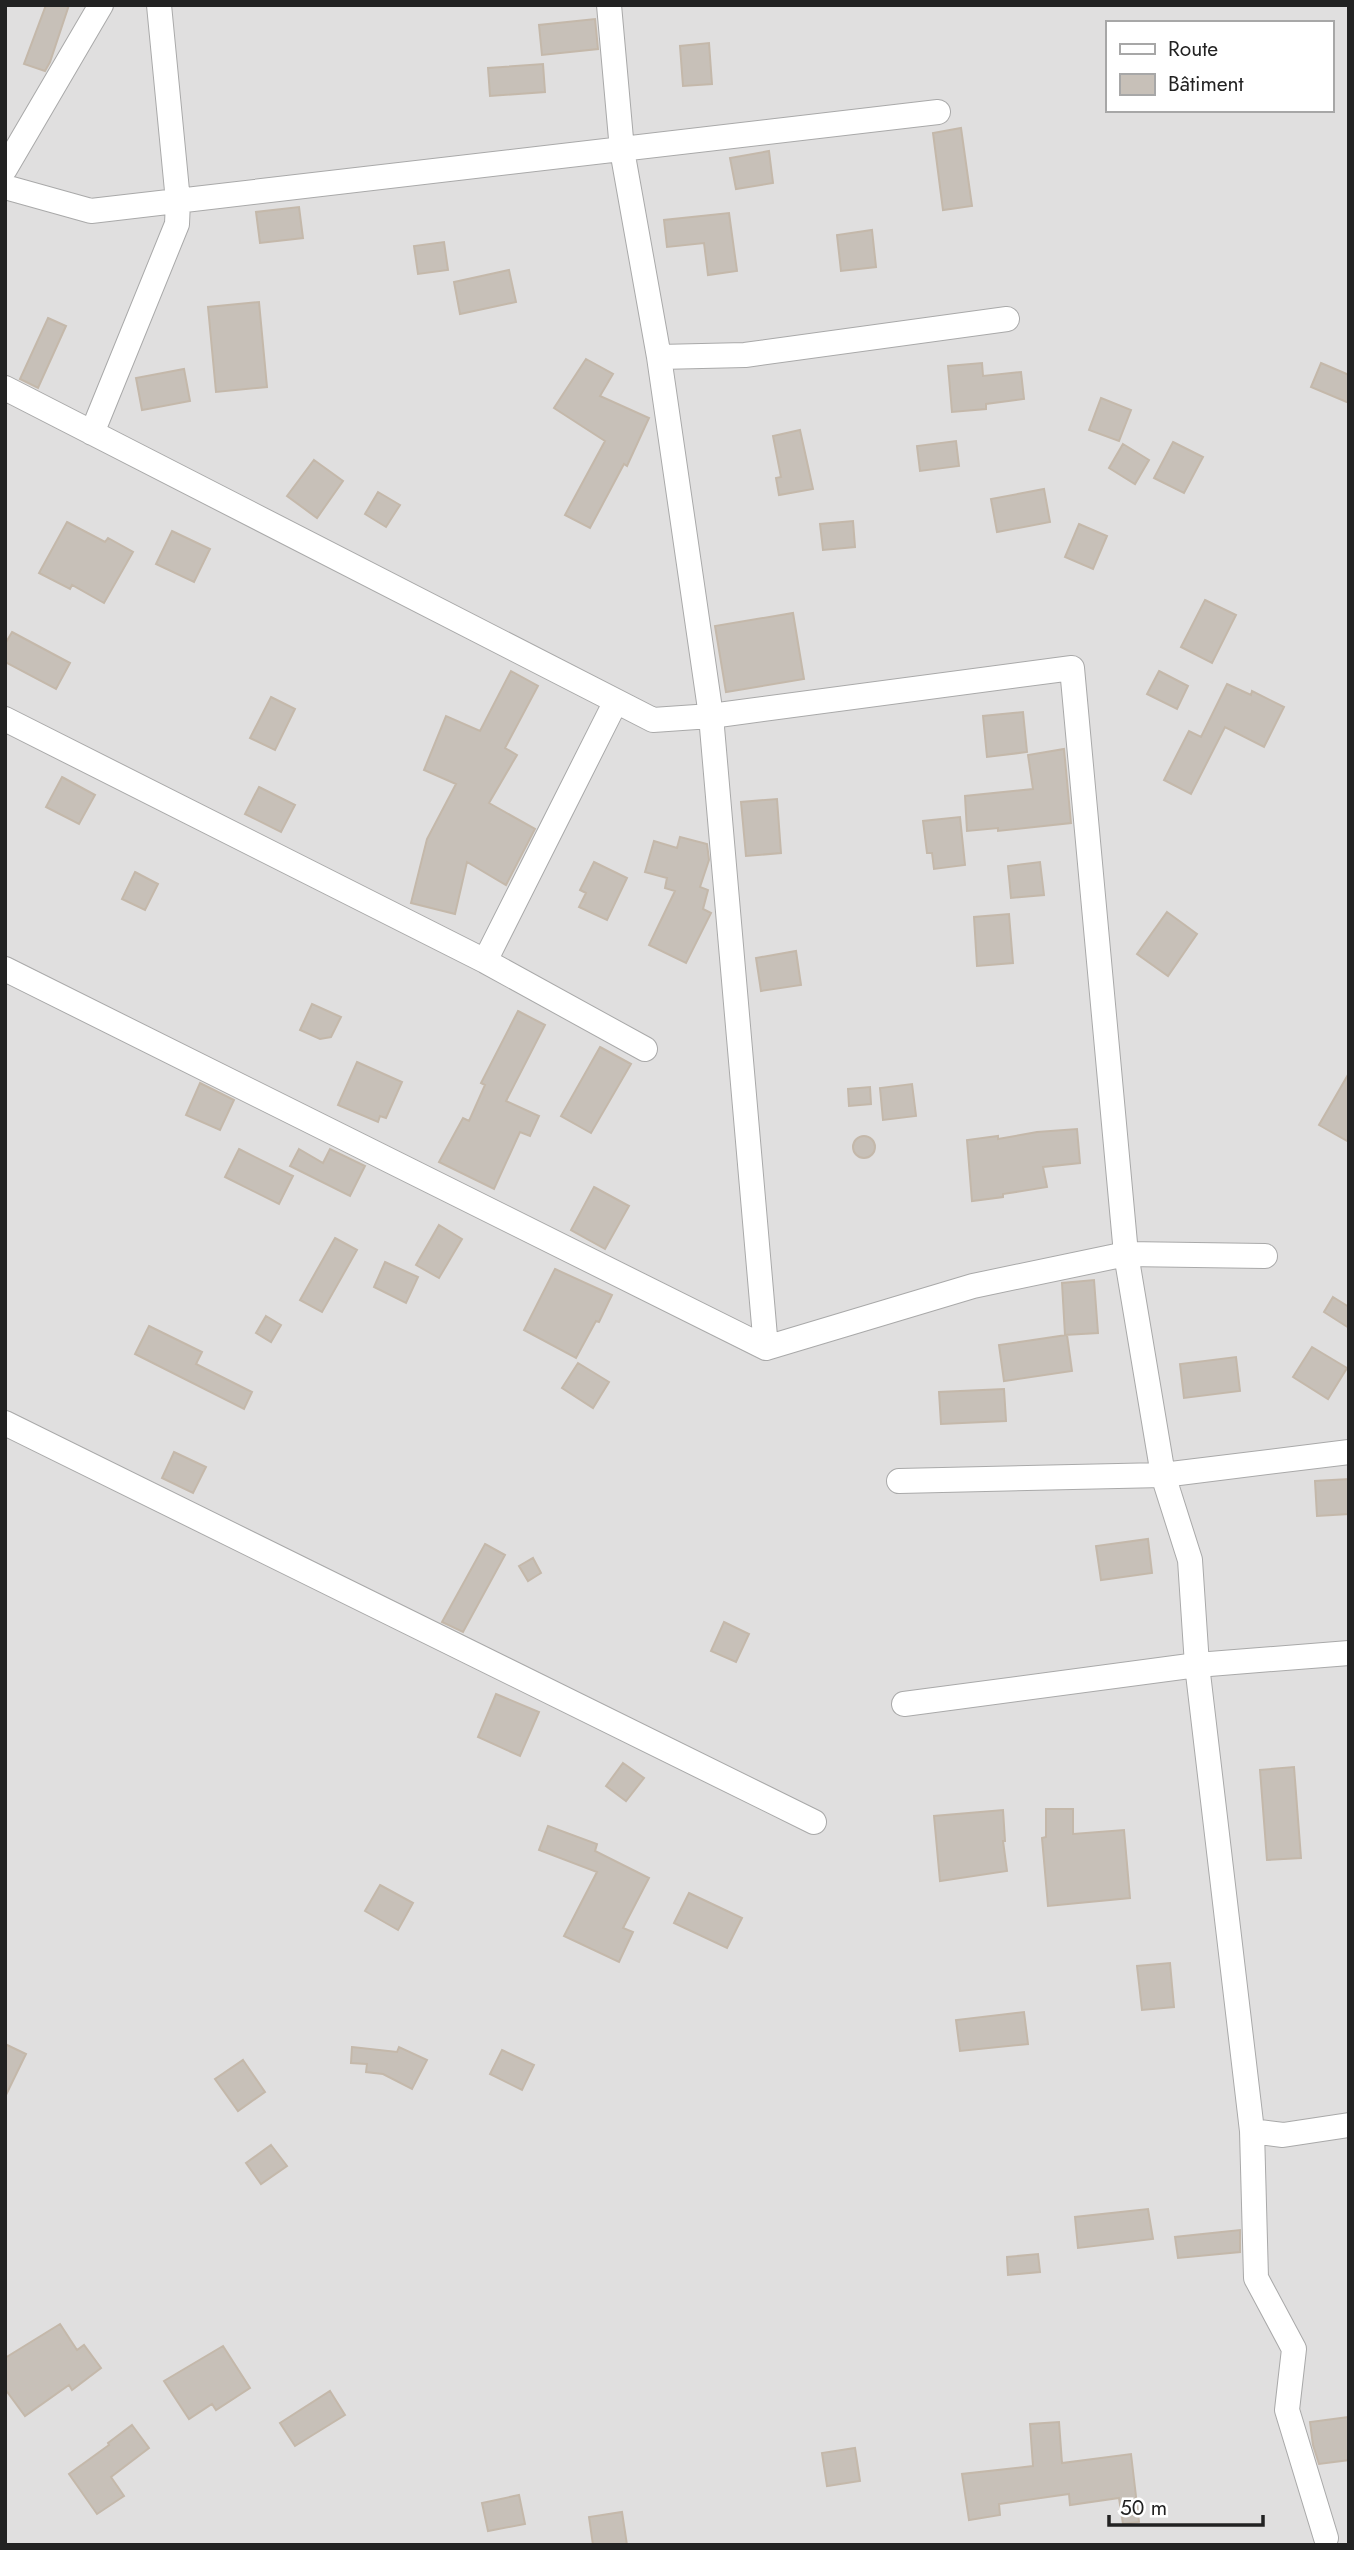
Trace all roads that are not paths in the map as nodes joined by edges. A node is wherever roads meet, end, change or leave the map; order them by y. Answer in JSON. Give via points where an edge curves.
{"nodes":[{"id":1,"x":101,"y":5,"type":"edge"},
{"id":2,"x":159,"y":5,"type":"edge"},
{"id":3,"x":609,"y":5,"type":"edge"},
{"id":4,"x":938,"y":112,"type":"dead end"},
{"id":5,"x":622,"y":150,"type":"junction"},
{"id":6,"x":5,"y":169,"type":"edge"},
{"id":7,"x":5,"y":187,"type":"edge"},
{"id":8,"x":178,"y":201,"type":"junction"},
{"id":9,"x":1007,"y":319,"type":"dead end"},
{"id":10,"x":659,"y":357,"type":"junction"},
{"id":11,"x":5,"y":388,"type":"edge"},
{"id":12,"x":92,"y":433,"type":"junction"},
{"id":13,"x":616,"y":701,"type":"junction"},
{"id":14,"x":711,"y":716,"type":"junction"},
{"id":15,"x":5,"y":719,"type":"edge"},
{"id":16,"x":485,"y":961,"type":"junction"},
{"id":17,"x":5,"y":969,"type":"edge"},
{"id":18,"x":645,"y":1049,"type":"dead end"},
{"id":19,"x":1126,"y":1254,"type":"junction"},
{"id":20,"x":1265,"y":1256,"type":"dead end"},
{"id":21,"x":766,"y":1348,"type":"junction"},
{"id":22,"x":5,"y":1423,"type":"edge"},
{"id":23,"x":1349,"y":1452,"type":"edge"},
{"id":24,"x":1163,"y":1475,"type":"junction"},
{"id":25,"x":899,"y":1481,"type":"dead end"},
{"id":26,"x":1349,"y":1653,"type":"edge"},
{"id":27,"x":1197,"y":1665,"type":"junction"},
{"id":28,"x":904,"y":1704,"type":"dead end"},
{"id":29,"x":814,"y":1822,"type":"dead end"},
{"id":30,"x":1349,"y":2125,"type":"edge"},
{"id":31,"x":1252,"y":2131,"type":"junction"},
{"id":32,"x":1325,"y":2538,"type":"dead end"}],
"edges":[{"from":1,"to":6,"type":"street"},
{"from":2,"to":8,"type":"street"},
{"from":3,"to":5,"type":"street"},
{"from":4,"to":5,"type":"street"},
{"from":5,"to":8,"type":"street"},
{"from":5,"to":10,"type":"street"},
{"from":7,"to":8,"type":"street","via":[[91,211]]},
{"from":8,"to":12,"type":"street","via":[[177,224]]},
{"from":9,"to":10,"type":"street","via":[[745,355]]},
{"from":10,"to":14,"type":"street"},
{"from":11,"to":12,"type":"street"},
{"from":12,"to":13,"type":"street"},
{"from":13,"to":14,"type":"street","via":[[653,720]]},
{"from":13,"to":16,"type":"street"},
{"from":14,"to":19,"type":"street","via":[[1072,668]]},
{"from":14,"to":21,"type":"street"},
{"from":15,"to":16,"type":"street"},
{"from":16,"to":18,"type":"street"},
{"from":17,"to":21,"type":"street"},
{"from":19,"to":20,"type":"street"},
{"from":19,"to":21,"type":"street","via":[[973,1286]]},
{"from":19,"to":24,"type":"street"},
{"from":22,"to":29,"type":"street"},
{"from":23,"to":24,"type":"street"},
{"from":24,"to":25,"type":"street"},
{"from":24,"to":27,"type":"street","via":[[1190,1560]]},
{"from":26,"to":27,"type":"street"},
{"from":27,"to":28,"type":"street"},
{"from":27,"to":31,"type":"street"},
{"from":30,"to":31,"type":"street","via":[[1283,2134]]},
{"from":31,"to":32,"type":"street","via":[[1256,2278],[1294,2349],[1287,2410]]}]}
